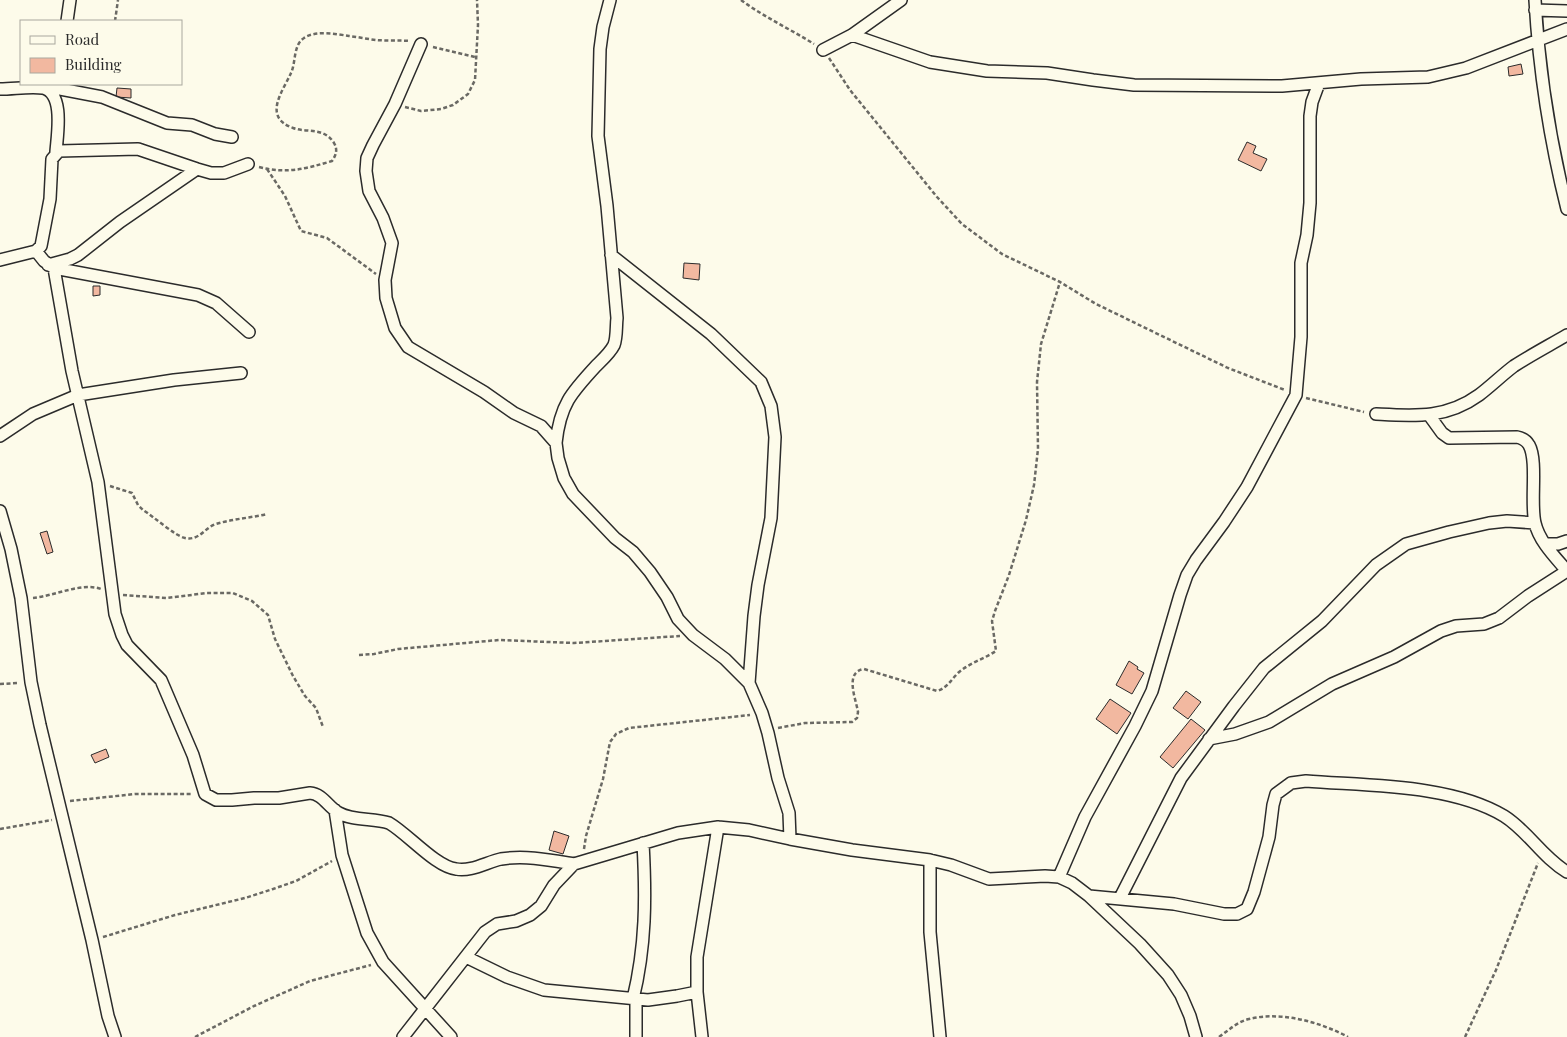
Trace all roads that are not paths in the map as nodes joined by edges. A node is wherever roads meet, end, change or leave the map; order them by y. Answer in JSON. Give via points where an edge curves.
{"nodes":[{"id":1,"x":70,"y":0,"type":"edge"},
{"id":2,"x":610,"y":0,"type":"edge"},
{"id":3,"x":901,"y":0,"type":"edge"},
{"id":4,"x":1535,"y":5,"type":"edge"},
{"id":5,"x":1567,"y":11,"type":"edge"},
{"id":6,"x":67,"y":20,"type":"edge"},
{"id":7,"x":1567,"y":29,"type":"edge"},
{"id":8,"x":852,"y":35,"type":"junction"},
{"id":9,"x":1537,"y":40,"type":"junction"},
{"id":10,"x":422,"y":44,"type":"road end"},
{"id":11,"x":823,"y":50,"type":"road end"},
{"id":12,"x":1319,"y":82,"type":"junction"},
{"id":13,"x":51,"y":87,"type":"edge"},
{"id":14,"x":0,"y":89,"type":"edge"},
{"id":15,"x":232,"y":137,"type":"dead end"},
{"id":16,"x":56,"y":152,"type":"junction"},
{"id":17,"x":248,"y":164,"type":"road end"},
{"id":18,"x":197,"y":169,"type":"junction"},
{"id":19,"x":1567,"y":209,"type":"edge"},
{"id":20,"x":36,"y":250,"type":"junction"},
{"id":21,"x":611,"y":255,"type":"junction"},
{"id":22,"x":0,"y":260,"type":"edge"},
{"id":23,"x":51,"y":266,"type":"junction"},
{"id":24,"x":249,"y":332,"type":"dead end"},
{"id":25,"x":1567,"y":335,"type":"edge"},
{"id":26,"x":241,"y":373,"type":"dead end"},
{"id":27,"x":78,"y":395,"type":"junction"},
{"id":28,"x":1376,"y":414,"type":"road end"},
{"id":29,"x":1428,"y":415,"type":"junction"},
{"id":30,"x":0,"y":436,"type":"edge"},
{"id":31,"x":556,"y":443,"type":"junction"},
{"id":32,"x":0,"y":511,"type":"edge"},
{"id":33,"x":1535,"y":523,"type":"junction"},
{"id":34,"x":1567,"y":540,"type":"edge"},
{"id":35,"x":1545,"y":544,"type":"junction"},
{"id":36,"x":749,"y":683,"type":"junction"},
{"id":37,"x":1209,"y":738,"type":"junction"},
{"id":38,"x":335,"y":810,"type":"junction"},
{"id":39,"x":718,"y":827,"type":"junction"},
{"id":40,"x":790,"y":839,"type":"junction"},
{"id":41,"x":643,"y":843,"type":"junction"},
{"id":42,"x":930,"y":860,"type":"junction"},
{"id":43,"x":574,"y":864,"type":"junction"},
{"id":44,"x":1567,"y":872,"type":"edge"},
{"id":45,"x":1059,"y":877,"type":"junction"},
{"id":46,"x":1089,"y":896,"type":"junction"},
{"id":47,"x":1120,"y":898,"type":"junction"},
{"id":48,"x":466,"y":956,"type":"junction"},
{"id":49,"x":697,"y":992,"type":"junction"},
{"id":50,"x":635,"y":999,"type":"junction"},
{"id":51,"x":425,"y":1009,"type":"junction"},
{"id":52,"x":115,"y":1037,"type":"edge"},
{"id":53,"x":403,"y":1037,"type":"edge"},
{"id":54,"x":451,"y":1037,"type":"edge"},
{"id":55,"x":636,"y":1037,"type":"edge"},
{"id":56,"x":702,"y":1037,"type":"edge"},
{"id":57,"x":940,"y":1037,"type":"edge"},
{"id":58,"x":1196,"y":1037,"type":"edge"}],
"edges":[{"from":1,"to":6,"type":"street"},
{"from":2,"to":21,"type":"street","via":[[600,50],[598,136]]},
{"from":3,"to":8,"type":"street"},
{"from":4,"to":5,"type":"street"},
{"from":4,"to":9,"type":"street"},
{"from":7,"to":9,"type":"street"},
{"from":8,"to":11,"type":"street"},
{"from":8,"to":12,"type":"street","via":[[930,62],[986,71],[1047,73],[1134,85],[1282,86]]},
{"from":9,"to":12,"type":"street","via":[[1466,68],[1428,77]]},
{"from":9,"to":19,"type":"street","via":[[1552,143]]},
{"from":10,"to":31,"type":"street","via":[[367,158],[369,191],[392,243],[385,280],[386,298],[395,328],[408,347],[514,413],[541,426]]},
{"from":12,"to":45,"type":"street","via":[[1310,116],[1310,203],[1301,263],[1296,395],[1246,487],[1187,575],[1152,691],[1085,818]]},
{"from":13,"to":14,"type":"street"},
{"from":13,"to":15,"type":"street","via":[[102,97],[167,123],[192,125]]},
{"from":13,"to":16,"type":"street","via":[[58,105]]},
{"from":16,"to":18,"type":"street","via":[[138,150]]},
{"from":16,"to":20,"type":"street","via":[[52,159],[45,230],[41,246]]},
{"from":17,"to":18,"type":"street","via":[[224,173]]},
{"from":18,"to":23,"type":"street","via":[[78,255]]},
{"from":20,"to":22,"type":"street"},
{"from":20,"to":23,"type":"street"},
{"from":21,"to":31,"type":"street","via":[[617,318],[614,345],[576,387],[564,407]]},
{"from":21,"to":36,"type":"street","via":[[711,334],[762,382],[772,406],[775,437],[771,518],[754,616]]},
{"from":23,"to":24,"type":"street","via":[[198,295],[216,303]]},
{"from":23,"to":27,"type":"street"},
{"from":25,"to":29,"type":"street","via":[[1514,366],[1477,396],[1455,408]]},
{"from":26,"to":27,"type":"street"},
{"from":27,"to":30,"type":"street","via":[[33,414]]},
{"from":27,"to":38,"type":"street","via":[[98,482],[115,614],[127,645],[160,680],[193,755],[206,794],[216,800],[232,800],[310,793],[319,795]]},
{"from":28,"to":29,"type":"street"},
{"from":29,"to":33,"type":"street","via":[[1449,438],[1517,437],[1528,443],[1532,457]]},
{"from":31,"to":36,"type":"street","via":[[564,478],[573,494],[650,572],[678,619]]},
{"from":32,"to":52,"type":"street","via":[[21,598],[31,682]]},
{"from":33,"to":35,"type":"street"},
{"from":33,"to":37,"type":"street","via":[[1489,523],[1414,541],[1393,552],[1376,565],[1322,621],[1264,668]]},
{"from":34,"to":35,"type":"street"},
{"from":35,"to":37,"type":"street","via":[[1567,571],[1499,618],[1484,624],[1456,626],[1441,631],[1394,657],[1332,684],[1269,722],[1235,734]]},
{"from":36,"to":40,"type":"street","via":[[768,733],[789,813]]},
{"from":37,"to":47,"type":"street","via":[[1181,778]]},
{"from":38,"to":43,"type":"street","via":[[343,815],[389,823],[439,862],[456,870],[501,859],[530,857]]},
{"from":38,"to":51,"type":"street","via":[[342,855],[367,933],[383,962]]},
{"from":39,"to":40,"type":"street"},
{"from":39,"to":41,"type":"street"},
{"from":39,"to":49,"type":"street","via":[[697,957]]},
{"from":40,"to":42,"type":"street"},
{"from":41,"to":43,"type":"street"},
{"from":41,"to":50,"type":"street","via":[[646,897]]},
{"from":42,"to":45,"type":"street","via":[[989,879]]},
{"from":42,"to":57,"type":"street","via":[[930,932]]},
{"from":43,"to":48,"type":"street","via":[[554,884],[541,906],[523,918],[491,927]]},
{"from":44,"to":47,"type":"street","via":[[1542,853],[1518,827],[1484,806],[1407,787],[1306,781],[1291,783],[1276,794],[1270,837],[1246,909],[1237,914],[1224,914]]},
{"from":45,"to":46,"type":"street"},
{"from":46,"to":47,"type":"street"},
{"from":46,"to":58,"type":"street","via":[[1168,975],[1181,995]]},
{"from":48,"to":50,"type":"street","via":[[507,977],[544,990]]},
{"from":48,"to":51,"type":"street"},
{"from":49,"to":50,"type":"street"},
{"from":49,"to":56,"type":"street"},
{"from":50,"to":55,"type":"street"},
{"from":51,"to":53,"type":"street"},
{"from":51,"to":54,"type":"street"}]}
